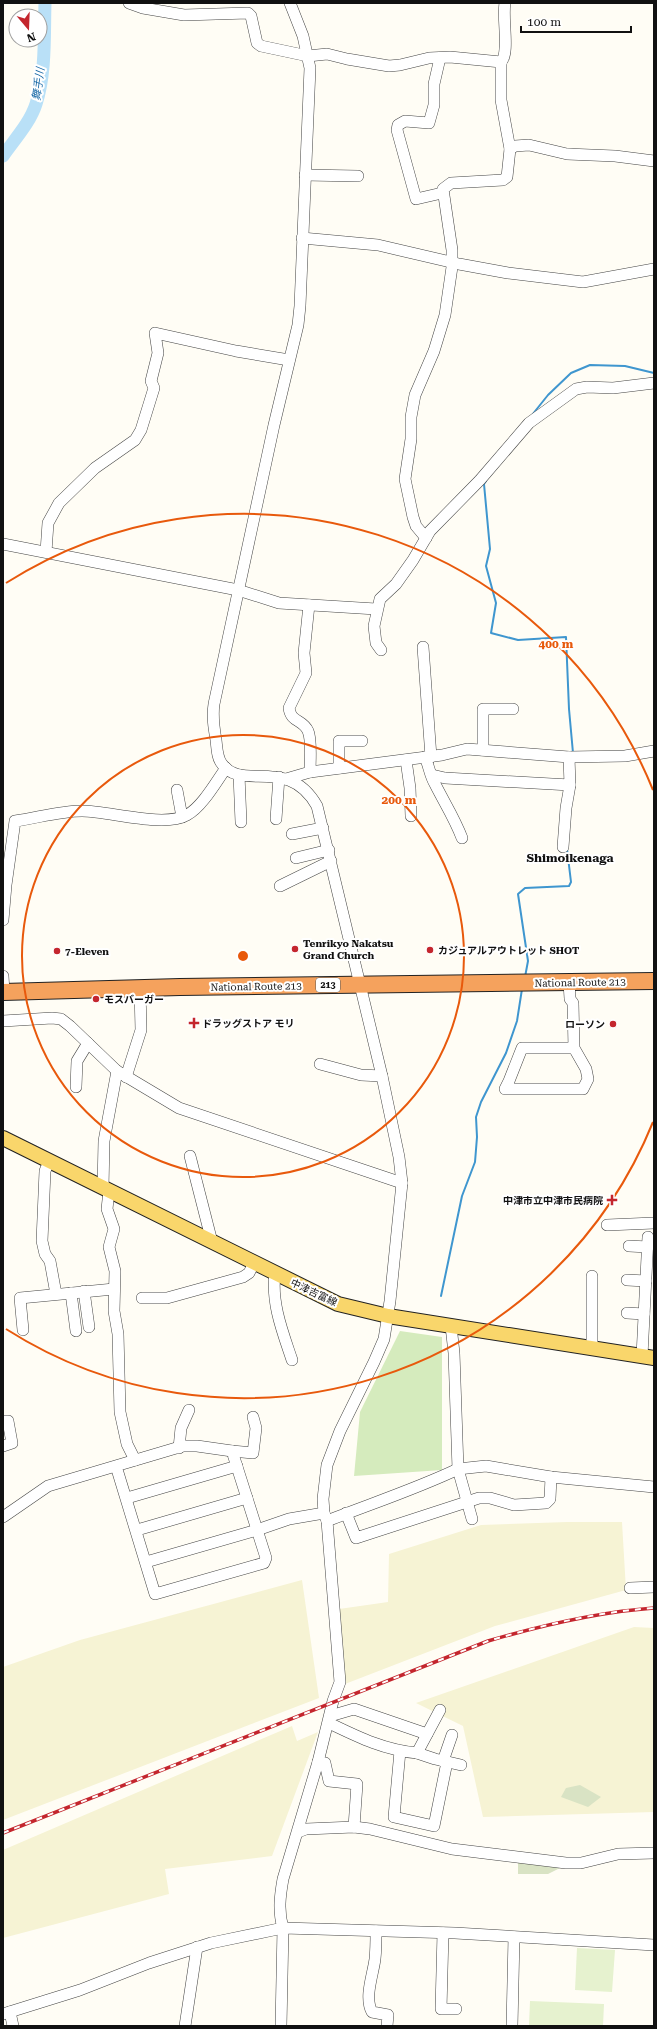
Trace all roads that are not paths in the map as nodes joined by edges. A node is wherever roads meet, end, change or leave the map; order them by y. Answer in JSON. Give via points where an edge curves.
{"nodes":[{"id":1,"x":129,"y":3,"type":"edge"},
{"id":2,"x":290,"y":3,"type":"edge"},
{"id":3,"x":505,"y":3,"type":"edge"},
{"id":4,"x":308,"y":56,"type":"junction"},
{"id":5,"x":440,"y":58,"type":"junction"},
{"id":6,"x":502,"y":62,"type":"junction"},
{"id":7,"x":510,"y":150,"type":"junction"},
{"id":8,"x":654,"y":161,"type":"edge"},
{"id":9,"x":305,"y":175,"type":"junction"},
{"id":10,"x":358,"y":176,"type":"dead end"},
{"id":11,"x":442,"y":193,"type":"junction"},
{"id":12,"x":302,"y":238,"type":"junction"},
{"id":13,"x":452,"y":263,"type":"junction"},
{"id":14,"x":654,"y":269,"type":"edge"},
{"id":15,"x":289,"y":360,"type":"junction"},
{"id":16,"x":654,"y":382,"type":"edge"},
{"id":17,"x":426,"y":538,"type":"junction"},
{"id":18,"x":3,"y":544,"type":"edge"},
{"id":19,"x":46,"y":552,"type":"junction"},
{"id":20,"x":238,"y":590,"type":"junction"},
{"id":21,"x":309,"y":605,"type":"junction"},
{"id":22,"x":376,"y":609,"type":"junction"},
{"id":23,"x":422,"y":647,"type":"dead end"},
{"id":24,"x":381,"y":650,"type":"dead end"},
{"id":25,"x":512,"y":709,"type":"dead end"},
{"id":26,"x":362,"y":741,"type":"dead end"},
{"id":27,"x":483,"y":750,"type":"junction"},
{"id":28,"x":654,"y":751,"type":"edge"},
{"id":29,"x":428,"y":757,"type":"junction"},
{"id":30,"x":569,"y":757,"type":"junction"},
{"id":31,"x":406,"y":760,"type":"junction"},
{"id":32,"x":226,"y":768,"type":"junction"},
{"id":33,"x":339,"y":768,"type":"junction"},
{"id":34,"x":310,"y":772,"type":"junction"},
{"id":35,"x":239,"y":775,"type":"junction"},
{"id":36,"x":432,"y":775,"type":"junction"},
{"id":37,"x":282,"y":778,"type":"junction"},
{"id":38,"x":570,"y":784,"type":"junction"},
{"id":39,"x":177,"y":790,"type":"dead end"},
{"id":40,"x":411,"y":816,"type":"dead end"},
{"id":41,"x":182,"y":817,"type":"junction"},
{"id":42,"x":276,"y":820,"type":"dead end"},
{"id":43,"x":240,"y":822,"type":"dead end"},
{"id":44,"x":323,"y":828,"type":"junction"},
{"id":45,"x":292,"y":834,"type":"dead end"},
{"id":46,"x":462,"y":838,"type":"dead end"},
{"id":47,"x":563,"y":847,"type":"dead end"},
{"id":48,"x":330,"y":856,"type":"junction"},
{"id":49,"x":296,"y":858,"type":"dead end"},
{"id":50,"x":280,"y":886,"type":"dead end"},
{"id":51,"x":3,"y":920,"type":"edge"},
{"id":52,"x":654,"y":981,"type":"edge"},
{"id":53,"x":569,"y":982,"type":"junction"},
{"id":54,"x":361,"y":985,"type":"junction"},
{"id":55,"x":3,"y":987,"type":"edge"},
{"id":56,"x":140,"y":988,"type":"junction"},
{"id":57,"x":3,"y":1021,"type":"edge"},
{"id":58,"x":88,"y":1043,"type":"junction"},
{"id":59,"x":574,"y":1048,"type":"junction"},
{"id":60,"x":320,"y":1064,"type":"dead end"},
{"id":61,"x":121,"y":1074,"type":"junction"},
{"id":62,"x":382,"y":1076,"type":"junction"},
{"id":63,"x":76,"y":1087,"type":"dead end"},
{"id":64,"x":3,"y":1138,"type":"edge"},
{"id":65,"x":190,"y":1156,"type":"dead end"},
{"id":66,"x":49,"y":1160,"type":"junction"},
{"id":67,"x":402,"y":1183,"type":"junction"},
{"id":68,"x":106,"y":1189,"type":"junction"},
{"id":69,"x":654,"y":1223,"type":"edge"},
{"id":70,"x":607,"y":1225,"type":"dead end"},
{"id":71,"x":212,"y":1242,"type":"junction"},
{"id":72,"x":629,"y":1246,"type":"dead end"},
{"id":73,"x":254,"y":1263,"type":"junction"},
{"id":74,"x":275,"y":1274,"type":"junction"},
{"id":75,"x":592,"y":1276,"type":"dead end"},
{"id":76,"x":627,"y":1280,"type":"dead end"},
{"id":77,"x":646,"y":1281,"type":"junction"},
{"id":78,"x":114,"y":1288,"type":"junction"},
{"id":79,"x":84,"y":1291,"type":"junction"},
{"id":80,"x":71,"y":1293,"type":"junction"},
{"id":81,"x":56,"y":1294,"type":"junction"},
{"id":82,"x":142,"y":1298,"type":"dead end"},
{"id":83,"x":627,"y":1313,"type":"dead end"},
{"id":84,"x":644,"y":1314,"type":"junction"},
{"id":85,"x":388,"y":1316,"type":"junction"},
{"id":86,"x":451,"y":1326,"type":"junction"},
{"id":87,"x":89,"y":1327,"type":"dead end"},
{"id":88,"x":23,"y":1330,"type":"dead end"},
{"id":89,"x":76,"y":1331,"type":"dead end"},
{"id":90,"x":592,"y":1348,"type":"junction"},
{"id":91,"x":648,"y":1357,"type":"edge"},
{"id":92,"x":292,"y":1360,"type":"dead end"},
{"id":93,"x":189,"y":1410,"type":"dead end"},
{"id":94,"x":253,"y":1417,"type":"dead end"},
{"id":95,"x":3,"y":1421,"type":"edge"},
{"id":96,"x":3,"y":1446,"type":"edge"},
{"id":97,"x":179,"y":1448,"type":"junction"},
{"id":98,"x":232,"y":1451,"type":"junction"},
{"id":99,"x":135,"y":1460,"type":"junction"},
{"id":100,"x":116,"y":1466,"type":"junction"},
{"id":101,"x":237,"y":1466,"type":"junction"},
{"id":102,"x":458,"y":1469,"type":"junction"},
{"id":103,"x":551,"y":1477,"type":"junction"},
{"id":104,"x":654,"y":1487,"type":"edge"},
{"id":105,"x":127,"y":1498,"type":"junction"},
{"id":106,"x":247,"y":1498,"type":"junction"},
{"id":107,"x":467,"y":1502,"type":"junction"},
{"id":108,"x":346,"y":1514,"type":"junction"},
{"id":109,"x":3,"y":1517,"type":"edge"},
{"id":110,"x":325,"y":1517,"type":"junction"},
{"id":111,"x":472,"y":1519,"type":"dead end"},
{"id":112,"x":137,"y":1530,"type":"junction"},
{"id":113,"x":258,"y":1530,"type":"junction"},
{"id":114,"x":146,"y":1562,"type":"junction"},
{"id":115,"x":630,"y":1588,"type":"dead end"},
{"id":116,"x":654,"y":1588,"type":"edge"},
{"id":117,"x":440,"y":1710,"type":"dead end"},
{"id":118,"x":330,"y":1720,"type":"junction"},
{"id":119,"x":427,"y":1734,"type":"junction"},
{"id":120,"x":452,"y":1735,"type":"dead end"},
{"id":121,"x":400,"y":1751,"type":"junction"},
{"id":122,"x":417,"y":1753,"type":"junction"},
{"id":123,"x":318,"y":1762,"type":"junction"},
{"id":124,"x":445,"y":1762,"type":"junction"},
{"id":125,"x":461,"y":1765,"type":"dead end"},
{"id":126,"x":354,"y":1827,"type":"junction"},
{"id":127,"x":298,"y":1832,"type":"junction"},
{"id":128,"x":654,"y":1853,"type":"edge"},
{"id":129,"x":283,"y":1928,"type":"junction"},
{"id":130,"x":376,"y":1931,"type":"junction"},
{"id":131,"x":442,"y":1933,"type":"junction"},
{"id":132,"x":514,"y":1937,"type":"junction"},
{"id":133,"x":654,"y":1945,"type":"edge"},
{"id":134,"x":197,"y":1947,"type":"junction"},
{"id":135,"x":456,"y":2009,"type":"dead end"},
{"id":136,"x":7,"y":2013,"type":"edge"},
{"id":137,"x":13,"y":2026,"type":"edge"},
{"id":138,"x":185,"y":2026,"type":"edge"},
{"id":139,"x":281,"y":2026,"type":"edge"},
{"id":140,"x":387,"y":2026,"type":"edge"},
{"id":141,"x":512,"y":2026,"type":"edge"}],
"edges":[{"from":1,"to":4,"type":"street","via":[[184,15],[248,13],[251,16],[257,43],[261,46]]},
{"from":2,"to":4,"type":"street"},
{"from":3,"to":6,"type":"street","via":[[503,19],[506,54]]},
{"from":4,"to":5,"type":"street","via":[[327,54],[347,60],[389,66]]},
{"from":4,"to":9,"type":"street","via":[[310,68]]},
{"from":5,"to":6,"type":"street","via":[[459,57]]},
{"from":5,"to":11,"type":"street","via":[[429,123],[405,121],[398,125],[397,130],[416,199]]},
{"from":6,"to":7,"type":"street","via":[[501,100]]},
{"from":7,"to":8,"type":"street","via":[[515,146],[529,144],[567,154]]},
{"from":7,"to":11,"type":"street","via":[[508,175],[505,179],[450,183],[444,186]]},
{"from":9,"to":10,"type":"street"},
{"from":9,"to":12,"type":"street"},
{"from":11,"to":13,"type":"street"},
{"from":12,"to":13,"type":"street","via":[[378,245]]},
{"from":12,"to":15,"type":"street","via":[[300,306]]},
{"from":13,"to":14,"type":"street","via":[[583,282]]},
{"from":13,"to":17,"type":"street","via":[[445,315],[434,351],[415,395],[405,479],[416,526]]},
{"from":15,"to":19,"type":"street","via":[[155,333],[158,353],[151,381],[154,388],[141,430],[135,440],[95,468],[60,503],[48,522]]},
{"from":15,"to":20,"type":"street"},
{"from":16,"to":17,"type":"street","via":[[613,388],[576,389],[543,411],[529,423]]},
{"from":17,"to":22,"type":"street","via":[[413,560],[396,584],[380,600]]},
{"from":18,"to":19,"type":"street"},
{"from":19,"to":20,"type":"street"},
{"from":20,"to":21,"type":"street","via":[[279,603]]},
{"from":20,"to":32,"type":"street","via":[[212,714],[219,758]]},
{"from":21,"to":22,"type":"street"},
{"from":21,"to":34,"type":"street","via":[[304,653],[306,673],[289,708],[292,718],[305,726],[309,733]]},
{"from":22,"to":24,"type":"street","via":[[374,635]]},
{"from":23,"to":29,"type":"street"},
{"from":25,"to":27,"type":"street","via":[[483,710]]},
{"from":26,"to":33,"type":"street","via":[[339,742]]},
{"from":27,"to":29,"type":"street","via":[[467,749]]},
{"from":27,"to":30,"type":"street"},
{"from":28,"to":30,"type":"street","via":[[625,756]]},
{"from":29,"to":31,"type":"street"},
{"from":29,"to":36,"type":"street"},
{"from":30,"to":38,"type":"street"},
{"from":31,"to":33,"type":"street"},
{"from":31,"to":40,"type":"street"},
{"from":32,"to":35,"type":"street"},
{"from":32,"to":41,"type":"street","via":[[200,804]]},
{"from":33,"to":34,"type":"street"},
{"from":34,"to":37,"type":"street"},
{"from":35,"to":37,"type":"street"},
{"from":35,"to":43,"type":"street"},
{"from":36,"to":38,"type":"street","via":[[445,778]]},
{"from":36,"to":46,"type":"street"},
{"from":37,"to":42,"type":"street"},
{"from":37,"to":44,"type":"street","via":[[296,783],[310,794]]},
{"from":38,"to":47,"type":"street"},
{"from":39,"to":41,"type":"street"},
{"from":41,"to":51,"type":"street","via":[[162,820],[81,811],[15,821]]},
{"from":44,"to":45,"type":"street"},
{"from":44,"to":48,"type":"street"},
{"from":48,"to":49,"type":"street"},
{"from":48,"to":50,"type":"street"},
{"from":48,"to":54,"type":"street"},
{"from":52,"to":53,"type":"highway","name":"National Route 213","number":"213"},
{"from":53,"to":54,"type":"highway","name":"National Route 213","number":"213"},
{"from":53,"to":59,"type":"street","via":[[570,998],[573,1003]]},
{"from":54,"to":56,"type":"highway","name":"National Route 213","number":"213"},
{"from":54,"to":62,"type":"street"},
{"from":55,"to":56,"type":"highway","name":"National Route 213","number":"213"},
{"from":56,"to":61,"type":"street","via":[[141,1030]]},
{"from":57,"to":58,"type":"street","via":[[56,1018],[70,1026]]},
{"from":58,"to":61,"type":"street"},
{"from":58,"to":63,"type":"street","via":[[77,1061]]},
{"from":59,"to":59,"type":"street","via":[[586,1069],[588,1079],[583,1089],[505,1089],[522,1048]]},
{"from":60,"to":62,"type":"street","via":[[361,1075]]},
{"from":61,"to":67,"type":"street","via":[[185,1111]]},
{"from":61,"to":68,"type":"street","via":[[104,1141]]},
{"from":62,"to":67,"type":"street"},
{"from":64,"to":66,"type":"main road","name":"中津吉富線"},
{"from":65,"to":71,"type":"street"},
{"from":66,"to":68,"type":"main road","name":"中津吉富線"},
{"from":66,"to":81,"type":"street","via":[[45,1171],[42,1241],[45,1254],[50,1261]]},
{"from":67,"to":85,"type":"street"},
{"from":68,"to":71,"type":"main road","name":"中津吉富線"},
{"from":68,"to":78,"type":"street","via":[[107,1209],[114,1231],[109,1247],[114,1266]]},
{"from":69,"to":70,"type":"street"},
{"from":71,"to":73,"type":"main road","name":"中津吉富線"},
{"from":72,"to":77,"type":"street","via":[[648,1242]]},
{"from":73,"to":74,"type":"main road","name":"中津吉富線"},
{"from":73,"to":82,"type":"street","via":[[249,1273],[243,1277],[167,1298]]},
{"from":74,"to":85,"type":"main road","name":"中津吉富線","via":[[338,1304]]},
{"from":74,"to":92,"type":"street","via":[[274,1287],[278,1309]]},
{"from":75,"to":90,"type":"street"},
{"from":76,"to":77,"type":"street"},
{"from":77,"to":84,"type":"street"},
{"from":78,"to":79,"type":"street"},
{"from":78,"to":99,"type":"street","via":[[120,1412],[126,1440]]},
{"from":79,"to":80,"type":"street"},
{"from":79,"to":87,"type":"street"},
{"from":80,"to":81,"type":"street"},
{"from":80,"to":89,"type":"street"},
{"from":81,"to":88,"type":"street","via":[[20,1298]]},
{"from":83,"to":84,"type":"street"},
{"from":84,"to":91,"type":"street"},
{"from":85,"to":86,"type":"main road","name":"中津吉富線"},
{"from":85,"to":110,"type":"street","via":[[379,1352],[331,1451],[325,1477]]},
{"from":86,"to":90,"type":"main road","name":"中津吉富線"},
{"from":86,"to":102,"type":"street"},
{"from":90,"to":91,"type":"main road","name":"中津吉富線"},
{"from":93,"to":97,"type":"street","via":[[181,1428]]},
{"from":94,"to":98,"type":"street","via":[[256,1428],[253,1454]]},
{"from":95,"to":96,"type":"street","via":[[8,1421],[12,1443]]},
{"from":97,"to":98,"type":"street","via":[[197,1446]]},
{"from":97,"to":99,"type":"street"},
{"from":98,"to":101,"type":"street"},
{"from":99,"to":100,"type":"street"},
{"from":100,"to":105,"type":"street"},
{"from":100,"to":109,"type":"street","via":[[48,1486]]},
{"from":101,"to":105,"type":"street"},
{"from":101,"to":106,"type":"street"},
{"from":102,"to":103,"type":"street","via":[[486,1466]]},
{"from":102,"to":107,"type":"street"},
{"from":102,"to":108,"type":"street","via":[[432,1482]]},
{"from":103,"to":104,"type":"street"},
{"from":103,"to":107,"type":"street","via":[[550,1499],[546,1503],[514,1505],[490,1498]]},
{"from":105,"to":112,"type":"street"},
{"from":106,"to":112,"type":"street"},
{"from":106,"to":113,"type":"street"},
{"from":107,"to":108,"type":"street","via":[[356,1538]]},
{"from":107,"to":111,"type":"street"},
{"from":108,"to":110,"type":"street"},
{"from":110,"to":113,"type":"street","via":[[289,1519]]},
{"from":110,"to":118,"type":"street","via":[[340,1682]]},
{"from":112,"to":114,"type":"street"},
{"from":113,"to":114,"type":"street"},
{"from":113,"to":114,"type":"street","via":[[266,1558],[264,1563],[170,1590],[155,1594]]},
{"from":115,"to":116,"type":"street"},
{"from":117,"to":119,"type":"street"},
{"from":118,"to":119,"type":"street","via":[[354,1709]]},
{"from":118,"to":121,"type":"street","via":[[373,1744]]},
{"from":118,"to":123,"type":"street"},
{"from":119,"to":122,"type":"street"},
{"from":120,"to":124,"type":"street"},
{"from":121,"to":122,"type":"street"},
{"from":121,"to":124,"type":"street","via":[[394,1817],[434,1826]]},
{"from":122,"to":124,"type":"street"},
{"from":123,"to":126,"type":"street","via":[[325,1763],[329,1781],[357,1784]]},
{"from":123,"to":127,"type":"street"},
{"from":124,"to":125,"type":"street"},
{"from":126,"to":127,"type":"street","via":[[306,1829]]},
{"from":126,"to":128,"type":"street","via":[[452,1850],[566,1863],[581,1863],[618,1854]]},
{"from":127,"to":129,"type":"street","via":[[280,1896]]},
{"from":129,"to":130,"type":"street"},
{"from":129,"to":134,"type":"street"},
{"from":129,"to":139,"type":"street"},
{"from":130,"to":131,"type":"street"},
{"from":130,"to":140,"type":"street","via":[[369,2006],[372,2012],[388,2015]]},
{"from":131,"to":132,"type":"street"},
{"from":131,"to":135,"type":"street","via":[[441,2009]]},
{"from":132,"to":133,"type":"street"},
{"from":132,"to":141,"type":"street"},
{"from":134,"to":136,"type":"street","via":[[80,1990]]},
{"from":134,"to":138,"type":"street"},
{"from":136,"to":137,"type":"street"}]}
